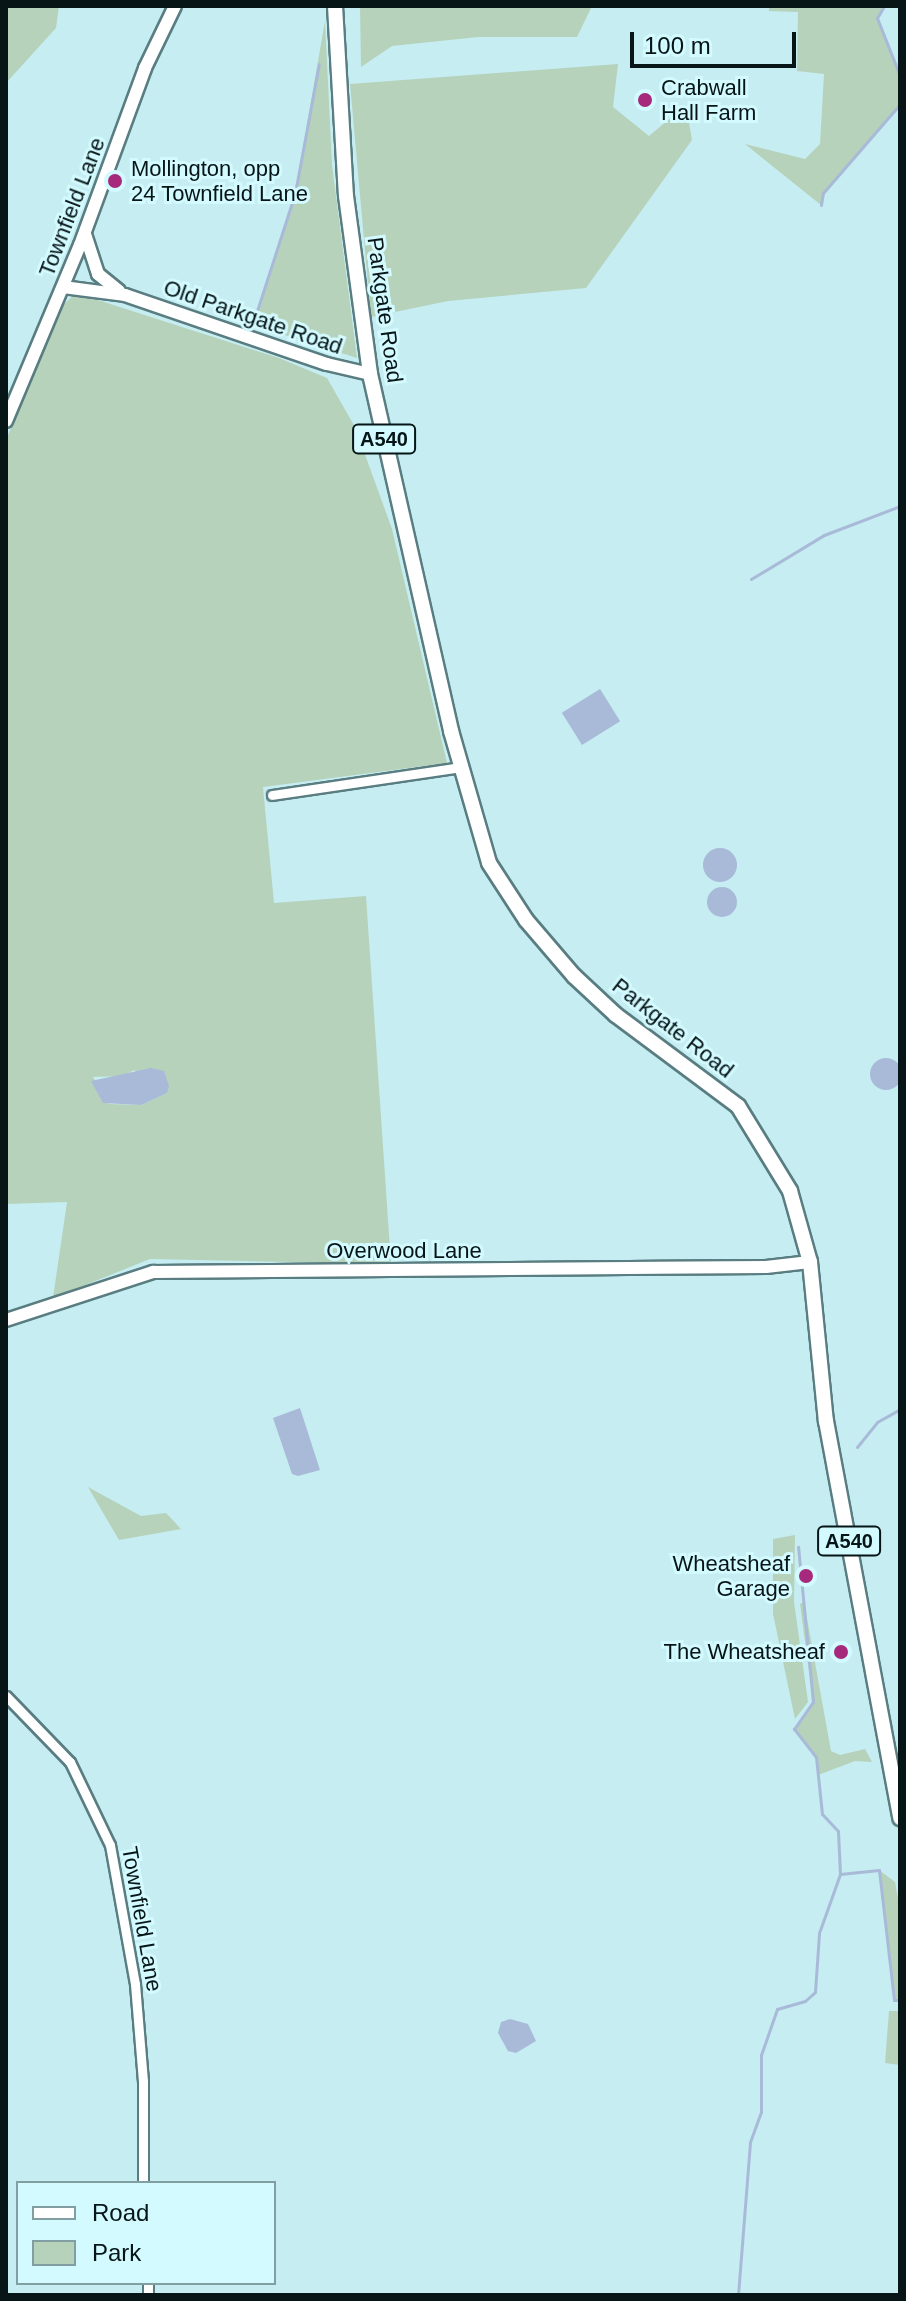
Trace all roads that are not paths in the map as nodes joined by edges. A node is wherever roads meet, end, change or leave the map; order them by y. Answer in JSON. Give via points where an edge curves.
{"nodes":[{"id":1,"x":175,"y":6,"type":"edge"},
{"id":2,"x":335,"y":6,"type":"edge"},
{"id":3,"x":85,"y":232,"type":"junction"},
{"id":4,"x":63,"y":287,"type":"junction"},
{"id":5,"x":125,"y":295,"type":"junction"},
{"id":6,"x":370,"y":374,"type":"junction"},
{"id":7,"x":6,"y":421,"type":"edge"},
{"id":8,"x":462,"y":767,"type":"junction"},
{"id":9,"x":272,"y":795,"type":"dead end"},
{"id":10,"x":810,"y":1262,"type":"junction"},
{"id":11,"x":6,"y":1320,"type":"edge"},
{"id":12,"x":6,"y":1696,"type":"edge"},
{"id":13,"x":900,"y":1818,"type":"edge"},
{"id":14,"x":143,"y":2181,"type":"edge"}],
"edges":[{"from":1,"to":3,"type":"street","name":"Townfield Lane","via":[[145,68]]},
{"from":2,"to":6,"type":"main road","name":"Parkgate Road","number":"A540","via":[[346,196]]},
{"from":3,"to":4,"type":"street","name":"Townfield Lane"},
{"from":3,"to":5,"type":"street","name":"Old Parkgate Road","via":[[98,274]]},
{"from":4,"to":5,"type":"street","name":"Old Parkgate Road"},
{"from":4,"to":7,"type":"street","name":"Townfield Lane"},
{"from":5,"to":6,"type":"street","name":"Old Parkgate Road"},
{"from":6,"to":8,"type":"main road","name":"Parkgate Road","number":"A540"},
{"from":8,"to":9,"type":"street"},
{"from":8,"to":10,"type":"main road","name":"Parkgate Road","number":"A540","via":[[489,863],[505,890],[559,959],[616,1015],[738,1106],[790,1191]]},
{"from":10,"to":11,"type":"street","name":"Overwood Lane","via":[[766,1267],[153,1272]]},
{"from":10,"to":13,"type":"main road","name":"Parkgate Road","number":"A540","via":[[826,1421]]},
{"from":12,"to":14,"type":"street","name":"Townfield Lane","via":[[70,1762],[110,1845],[135,1984],[143,2081]]}]}
